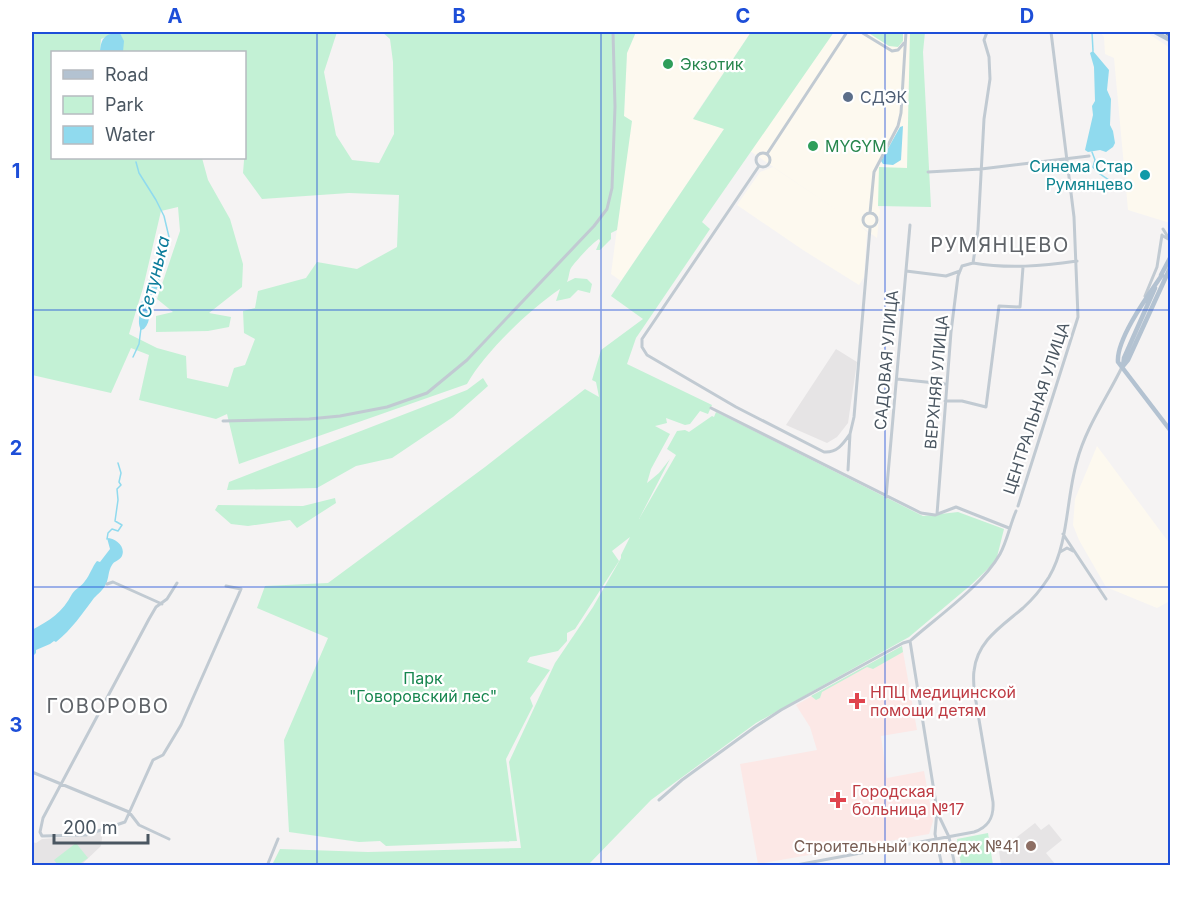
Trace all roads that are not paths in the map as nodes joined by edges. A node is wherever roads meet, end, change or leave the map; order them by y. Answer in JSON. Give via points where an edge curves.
{"nodes":[{"id":1,"x":613,"y":32,"type":"edge"},
{"id":2,"x":847,"y":32,"type":"edge"},
{"id":3,"x":861,"y":32,"type":"edge"},
{"id":4,"x":906,"y":32,"type":"edge"},
{"id":5,"x":987,"y":32,"type":"edge"},
{"id":6,"x":1051,"y":32,"type":"edge"},
{"id":7,"x":1155,"y":32,"type":"edge"},
{"id":8,"x":1170,"y":40,"type":"edge"},
{"id":9,"x":905,"y":41,"type":"junction"},
{"id":10,"x":767,"y":154,"type":"junction"},
{"id":11,"x":1089,"y":156,"type":"dead end"},
{"id":12,"x":1066,"y":160,"type":"junction"},
{"id":13,"x":759,"y":166,"type":"junction"},
{"id":14,"x":981,"y":169,"type":"junction"},
{"id":15,"x":928,"y":172,"type":"dead end"},
{"id":16,"x":870,"y":213,"type":"junction"},
{"id":17,"x":910,"y":225,"type":"dead end"},
{"id":18,"x":870,"y":228,"type":"junction"},
{"id":19,"x":1163,"y":230,"type":"dead end"},
{"id":20,"x":1170,"y":238,"type":"edge"},
{"id":21,"x":1170,"y":258,"type":"edge"},
{"id":22,"x":1077,"y":261,"type":"junction"},
{"id":23,"x":973,"y":262,"type":"junction"},
{"id":24,"x":1023,"y":267,"type":"junction"},
{"id":25,"x":1170,"y":268,"type":"edge"},
{"id":26,"x":906,"y":271,"type":"junction"},
{"id":27,"x":960,"y":271,"type":"junction"},
{"id":28,"x":1162,"y":274,"type":"junction"},
{"id":29,"x":1138,"y":310,"type":"junction"},
{"id":30,"x":1123,"y":366,"type":"junction"},
{"id":31,"x":896,"y":378,"type":"junction"},
{"id":32,"x":945,"y":384,"type":"junction"},
{"id":33,"x":945,"y":401,"type":"junction"},
{"id":34,"x":711,"y":408,"type":"dead end"},
{"id":35,"x":223,"y":421,"type":"dead end"},
{"id":36,"x":1170,"y":430,"type":"edge"},
{"id":37,"x":850,"y":434,"type":"junction"},
{"id":38,"x":848,"y":470,"type":"dead end"},
{"id":39,"x":886,"y":497,"type":"junction"},
{"id":40,"x":937,"y":514,"type":"junction"},
{"id":41,"x":1009,"y":528,"type":"junction"},
{"id":42,"x":1063,"y":534,"type":"junction"},
{"id":43,"x":1075,"y":552,"type":"junction"},
{"id":44,"x":1059,"y":553,"type":"junction"},
{"id":45,"x":177,"y":583,"type":"dead end"},
{"id":46,"x":107,"y":584,"type":"dead end"},
{"id":47,"x":226,"y":586,"type":"dead end"},
{"id":48,"x":1106,"y":599,"type":"dead end"},
{"id":49,"x":162,"y":604,"type":"junction"},
{"id":50,"x":910,"y":641,"type":"junction"},
{"id":51,"x":32,"y":772,"type":"edge"},
{"id":52,"x":61,"y":783,"type":"junction"},
{"id":53,"x":658,"y":800,"type":"dead end"},
{"id":54,"x":937,"y":810,"type":"junction"},
{"id":55,"x":129,"y":812,"type":"junction"},
{"id":56,"x":949,"y":837,"type":"junction"},
{"id":57,"x":169,"y":838,"type":"dead end"},
{"id":58,"x":278,"y":839,"type":"dead end"},
{"id":59,"x":938,"y":839,"type":"junction"},
{"id":60,"x":267,"y":866,"type":"edge"},
{"id":61,"x":791,"y":866,"type":"edge"},
{"id":62,"x":942,"y":866,"type":"edge"},
{"id":63,"x":956,"y":866,"type":"edge"}],
"edges":[{"from":1,"to":35,"type":"street","via":[[615,107],[612,188],[607,209],[467,360],[427,393],[387,407],[309,419]]},
{"from":2,"to":10,"type":"street"},
{"from":3,"to":9,"type":"street","via":[[892,51]]},
{"from":4,"to":9,"type":"street"},
{"from":5,"to":14,"type":"street","via":[[984,40],[990,79]]},
{"from":6,"to":12,"type":"street","name":"ЦЕНТРАЛЬНАЯ УЛИЦА"},
{"from":7,"to":8,"type":"main road"},
{"from":9,"to":16,"type":"street","via":[[901,113],[874,172]]},
{"from":10,"to":13,"type":"street","via":[[757,156]]},
{"from":10,"to":13,"type":"street","via":[[768,165]]},
{"from":11,"to":12,"type":"street"},
{"from":12,"to":14,"type":"street"},
{"from":12,"to":22,"type":"street","name":"ЦЕНТРАЛЬНАЯ УЛИЦА"},
{"from":13,"to":37,"type":"street","via":[[642,339],[642,347],[647,355],[720,398],[824,452],[833,452]]},
{"from":14,"to":15,"type":"street"},
{"from":14,"to":23,"type":"street"},
{"from":16,"to":18,"type":"street","via":[[863,221]]},
{"from":16,"to":18,"type":"street","via":[[878,221]]},
{"from":17,"to":26,"type":"street","name":"САДОВАЯ УЛИЦА"},
{"from":18,"to":37,"type":"street"},
{"from":19,"to":20,"type":"street"},
{"from":20,"to":29,"type":"street","via":[[1162,235],[1157,267]]},
{"from":21,"to":28,"type":"main road"},
{"from":22,"to":24,"type":"street"},
{"from":22,"to":41,"type":"street","name":"ЦЕНТРАЛЬНАЯ УЛИЦА","via":[[1078,316]]},
{"from":23,"to":24,"type":"street"},
{"from":23,"to":27,"type":"street"},
{"from":24,"to":33,"type":"street","via":[[1020,307],[999,306],[986,407]]},
{"from":25,"to":30,"type":"main road"},
{"from":26,"to":27,"type":"street","via":[[946,276]]},
{"from":26,"to":31,"type":"street","name":"САДОВАЯ УЛИЦА"},
{"from":27,"to":32,"type":"street","name":"ВЕРХНЯЯ УЛИЦА"},
{"from":28,"to":29,"type":"main road"},
{"from":28,"to":30,"type":"main road"},
{"from":29,"to":30,"type":"main road","via":[[1119,349],[1118,362]]},
{"from":30,"to":36,"type":"main road"},
{"from":30,"to":42,"type":"street","via":[[1081,447]]},
{"from":31,"to":32,"type":"street"},
{"from":31,"to":39,"type":"street","name":"САДОВАЯ УЛИЦА"},
{"from":32,"to":33,"type":"street","name":"ВЕРХНЯЯ УЛИЦА"},
{"from":33,"to":40,"type":"street","name":"ВЕРХНЯЯ УЛИЦА"},
{"from":34,"to":39,"type":"street"},
{"from":37,"to":38,"type":"street"},
{"from":39,"to":40,"type":"street","via":[[921,513]]},
{"from":40,"to":41,"type":"street","via":[[956,507]]},
{"from":41,"to":50,"type":"street","name":"ЦЕНТРАЛЬНАЯ УЛИЦА","via":[[992,566]]},
{"from":42,"to":43,"type":"street"},
{"from":42,"to":44,"type":"street"},
{"from":43,"to":44,"type":"street","via":[[1067,548]]},
{"from":43,"to":48,"type":"street"},
{"from":44,"to":56,"type":"street","via":[[1037,595],[986,640],[978,655],[974,690],[993,812],[980,830]]},
{"from":45,"to":49,"type":"street"},
{"from":46,"to":49,"type":"street","via":[[113,582]]},
{"from":47,"to":55,"type":"street","via":[[241,589],[181,725],[163,755],[153,760]]},
{"from":49,"to":52,"type":"street","via":[[149,619]]},
{"from":50,"to":53,"type":"street","name":"ЦЕНТРАЛЬНАЯ УЛИЦА","via":[[781,710]]},
{"from":50,"to":54,"type":"street"},
{"from":51,"to":52,"type":"street"},
{"from":52,"to":55,"type":"street"},
{"from":52,"to":55,"type":"street","via":[[43,818],[40,833],[45,837],[86,835],[125,822]]},
{"from":54,"to":56,"type":"street"},
{"from":54,"to":59,"type":"street"},
{"from":55,"to":57,"type":"street","via":[[139,825]]},
{"from":56,"to":59,"type":"street"},
{"from":56,"to":63,"type":"street"},
{"from":58,"to":60,"type":"street"},
{"from":59,"to":61,"type":"street"},
{"from":59,"to":62,"type":"street"}]}
